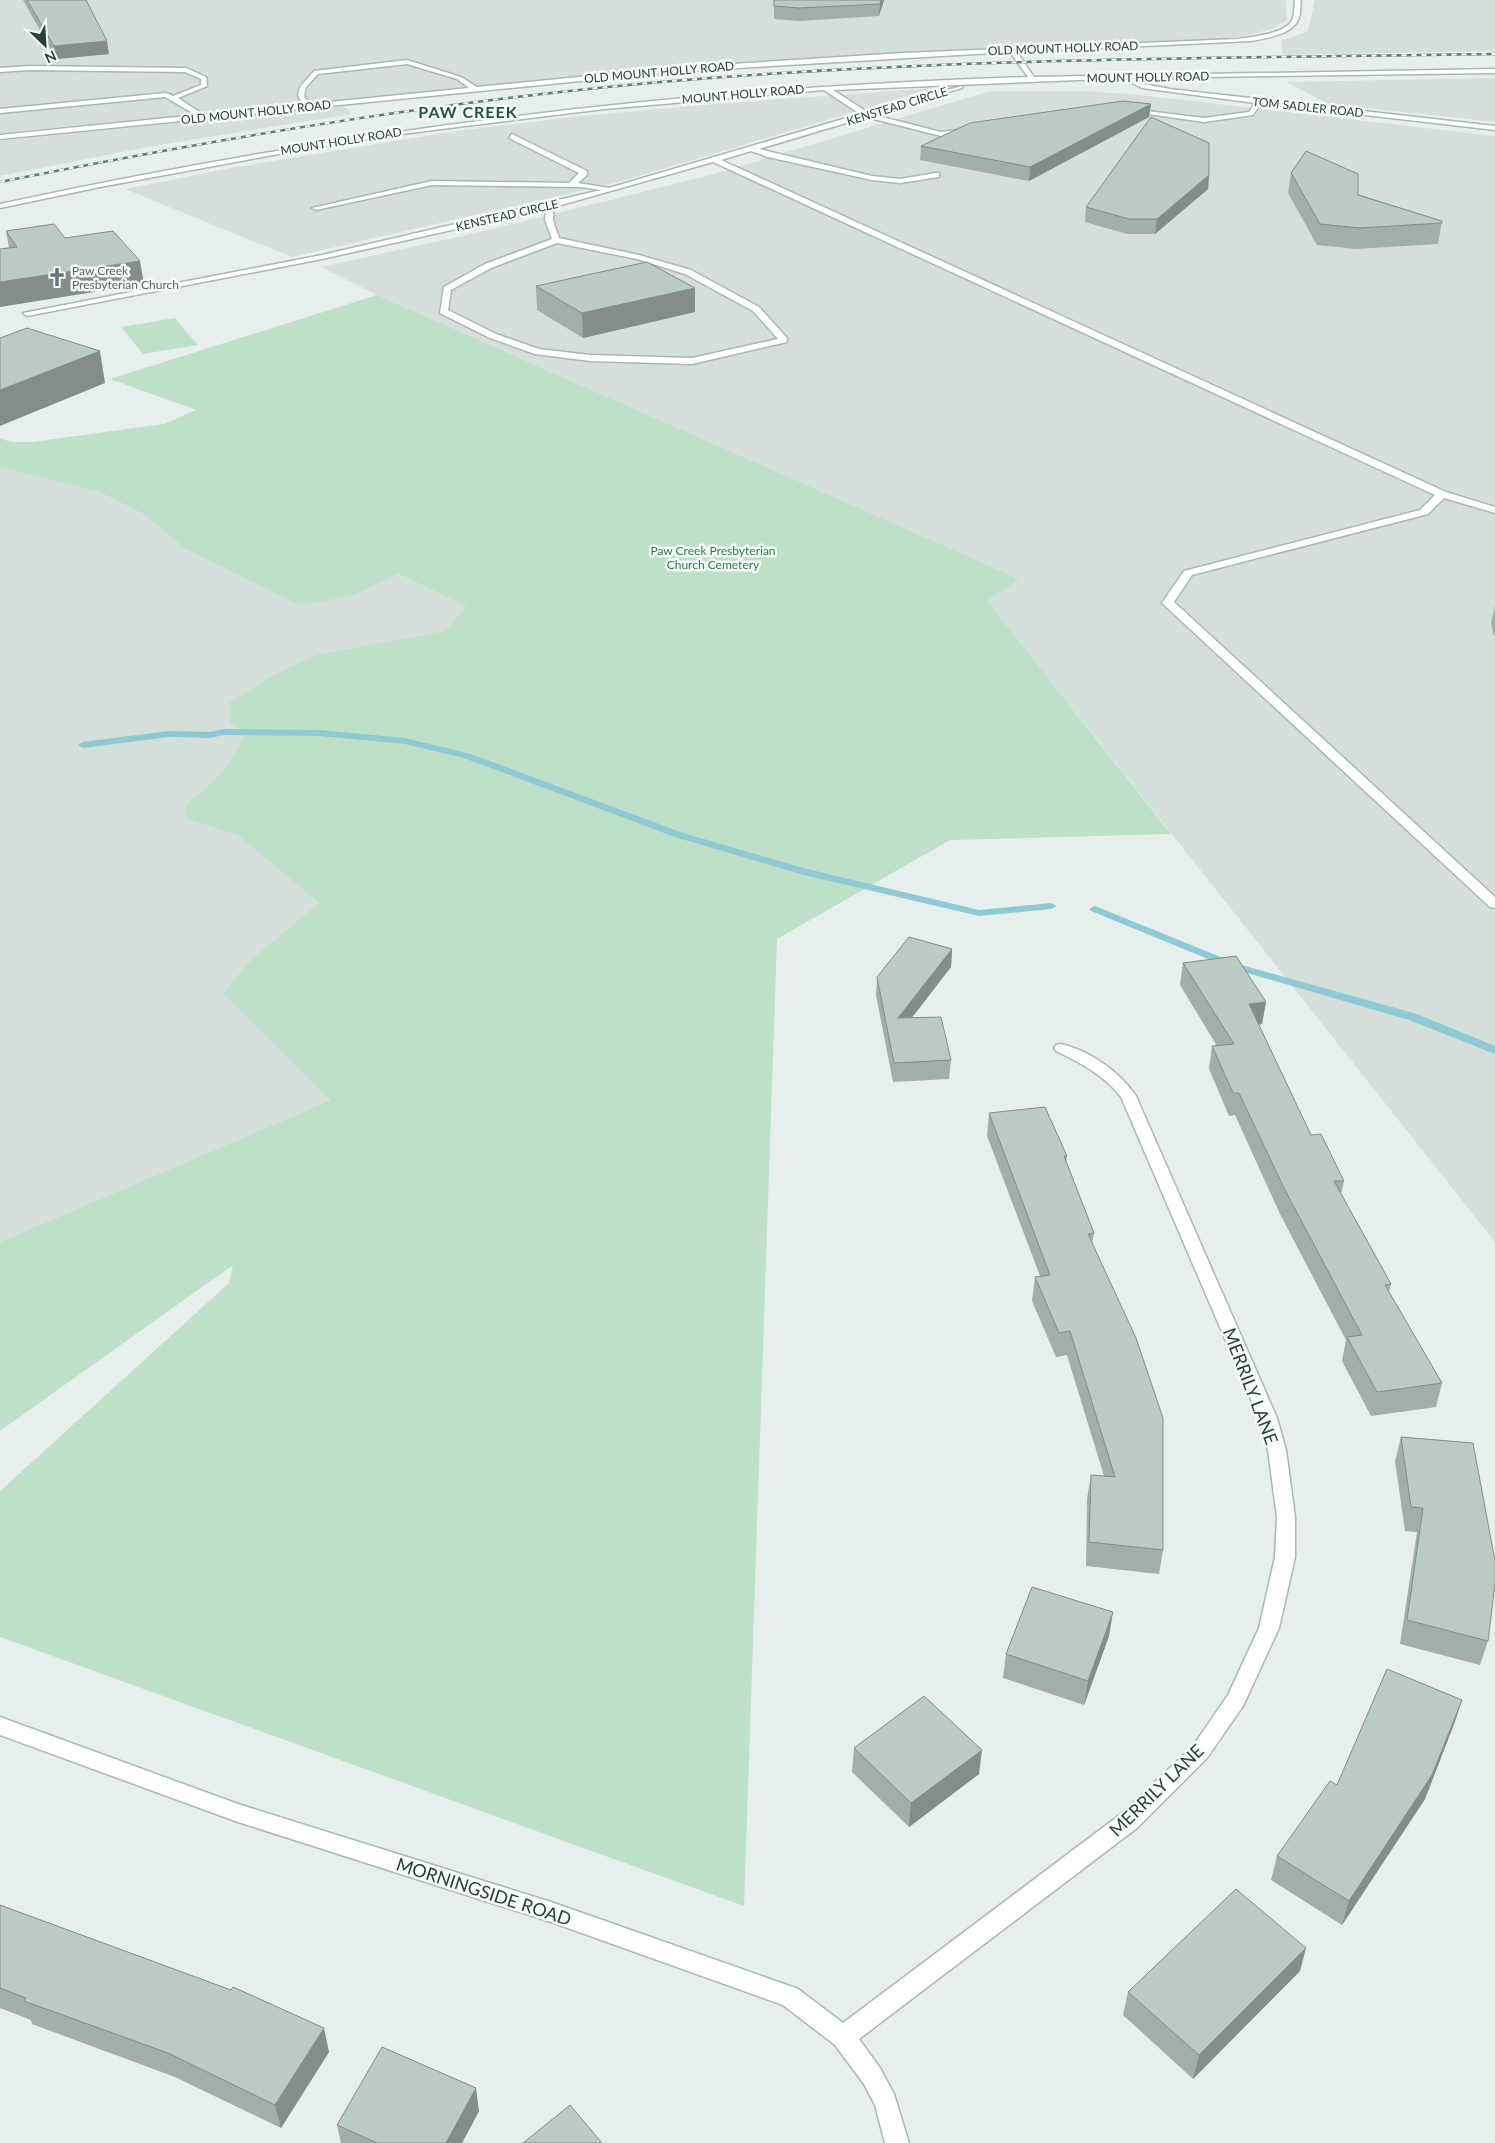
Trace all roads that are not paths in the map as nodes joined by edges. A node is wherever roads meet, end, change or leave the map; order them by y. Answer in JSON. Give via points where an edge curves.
{"nodes":[{"id":1,"x":1298,"y":0,"type":"edge"},
{"id":2,"x":1012,"y":50,"type":"junction"},
{"id":3,"x":0,"y":70,"type":"edge"},
{"id":4,"x":1495,"y":71,"type":"edge"},
{"id":5,"x":1254,"y":74,"type":"junction"},
{"id":6,"x":1124,"y":77,"type":"junction"},
{"id":7,"x":1033,"y":80,"type":"junction"},
{"id":8,"x":978,"y":81,"type":"junction"},
{"id":9,"x":826,"y":88,"type":"junction"},
{"id":10,"x":476,"y":90,"type":"junction"},
{"id":11,"x":170,"y":96,"type":"junction"},
{"id":12,"x":1248,"y":101,"type":"junction"},
{"id":13,"x":1259,"y":102,"type":"junction"},
{"id":14,"x":310,"y":107,"type":"junction"},
{"id":15,"x":1122,"y":110,"type":"edge"},
{"id":16,"x":0,"y":111,"type":"edge"},
{"id":17,"x":866,"y":115,"type":"junction"},
{"id":18,"x":203,"y":117,"type":"junction"},
{"id":19,"x":1495,"y":128,"type":"edge"},
{"id":20,"x":971,"y":130,"type":"edge"},
{"id":21,"x":512,"y":136,"type":"dead end"},
{"id":22,"x":0,"y":138,"type":"edge"},
{"id":23,"x":752,"y":148,"type":"junction"},
{"id":24,"x":714,"y":160,"type":"junction"},
{"id":25,"x":936,"y":175,"type":"dead end"},
{"id":26,"x":571,"y":185,"type":"junction"},
{"id":27,"x":614,"y":189,"type":"junction"},
{"id":28,"x":550,"y":205,"type":"junction"},
{"id":29,"x":0,"y":206,"type":"edge"},
{"id":30,"x":316,"y":208,"type":"dead end"},
{"id":31,"x":556,"y":240,"type":"junction"},
{"id":32,"x":27,"y":313,"type":"dead end"},
{"id":33,"x":1442,"y":494,"type":"junction"},
{"id":34,"x":1495,"y":510,"type":"edge"},
{"id":35,"x":1495,"y":904,"type":"edge"},
{"id":36,"x":1061,"y":1048,"type":"dead end"},
{"id":37,"x":0,"y":1726,"type":"edge"},
{"id":38,"x":843,"y":2037,"type":"junction"},
{"id":39,"x":897,"y":2143,"type":"edge"}],
"edges":[{"from":1,"to":2,"type":"street","name":"OLD MOUNT HOLLY ROAD","via":[[1291,26],[1257,38]]},
{"from":2,"to":7,"type":"street"},
{"from":2,"to":10,"type":"street","name":"OLD MOUNT HOLLY ROAD","via":[[749,64]]},
{"from":3,"to":11,"type":"street","via":[[186,70],[204,78],[204,86]]},
{"from":4,"to":5,"type":"street","name":"MOUNT HOLLY ROAD"},
{"from":5,"to":6,"type":"street","name":"MOUNT HOLLY ROAD"},
{"from":5,"to":12,"type":"street","via":[[1245,86]]},
{"from":6,"to":7,"type":"street","name":"MOUNT HOLLY ROAD"},
{"from":6,"to":12,"type":"street","name":"TOM SADLER ROAD","via":[[1151,88]]},
{"from":7,"to":8,"type":"street","name":"MOUNT HOLLY ROAD"},
{"from":8,"to":9,"type":"street","name":"MOUNT HOLLY ROAD"},
{"from":8,"to":17,"type":"street","name":"KENSTEAD CIRCLE"},
{"from":9,"to":17,"type":"street"},
{"from":9,"to":29,"type":"street","name":"MOUNT HOLLY ROAD","via":[[584,109],[404,132],[164,171]]},
{"from":10,"to":14,"type":"street","name":"OLD MOUNT HOLLY ROAD"},
{"from":10,"to":14,"type":"street","via":[[459,78],[407,62],[316,72],[302,86],[301,96]]},
{"from":11,"to":16,"type":"street"},
{"from":11,"to":18,"type":"street"},
{"from":12,"to":13,"type":"street","name":"TOM SADLER ROAD"},
{"from":13,"to":15,"type":"street","via":[[1251,114],[1204,120]]},
{"from":13,"to":19,"type":"street","name":"TOM SADLER ROAD"},
{"from":14,"to":18,"type":"street","name":"OLD MOUNT HOLLY ROAD"},
{"from":17,"to":20,"type":"street","via":[[941,134]]},
{"from":17,"to":23,"type":"street","name":"KENSTEAD CIRCLE"},
{"from":18,"to":22,"type":"street","name":"OLD MOUNT HOLLY ROAD"},
{"from":21,"to":26,"type":"street","via":[[584,173]]},
{"from":23,"to":24,"type":"street","name":"KENSTEAD CIRCLE"},
{"from":23,"to":25,"type":"street","via":[[768,155],[872,178],[900,181]]},
{"from":24,"to":27,"type":"street","name":"KENSTEAD CIRCLE"},
{"from":24,"to":33,"type":"street"},
{"from":26,"to":27,"type":"street"},
{"from":26,"to":30,"type":"street","via":[[432,183]]},
{"from":27,"to":28,"type":"street","name":"KENSTEAD CIRCLE"},
{"from":28,"to":31,"type":"street","via":[[549,220]]},
{"from":28,"to":32,"type":"street","name":"KENSTEAD CIRCLE","via":[[322,258]]},
{"from":31,"to":31,"type":"street","via":[[639,257],[688,272],[756,309],[784,340],[692,361],[590,358],[538,352],[492,336],[443,312],[447,289],[488,266]]},
{"from":33,"to":34,"type":"street"},
{"from":33,"to":35,"type":"street","via":[[1424,512],[1188,573],[1168,604]]},
{"from":36,"to":38,"type":"street","name":"MERRILY LANE","via":[[1096,1064],[1120,1084],[1128,1096],[1268,1418],[1286,1517],[1285,1558],[1269,1628],[1236,1700],[1200,1752],[1129,1821]]},
{"from":37,"to":38,"type":"street","name":"MORNINGSIDE ROAD","via":[[238,1813],[551,1912],[790,1997]]},
{"from":38,"to":39,"type":"street","name":"MORNINGSIDE ROAD","via":[[872,2076],[886,2102]]}]}
